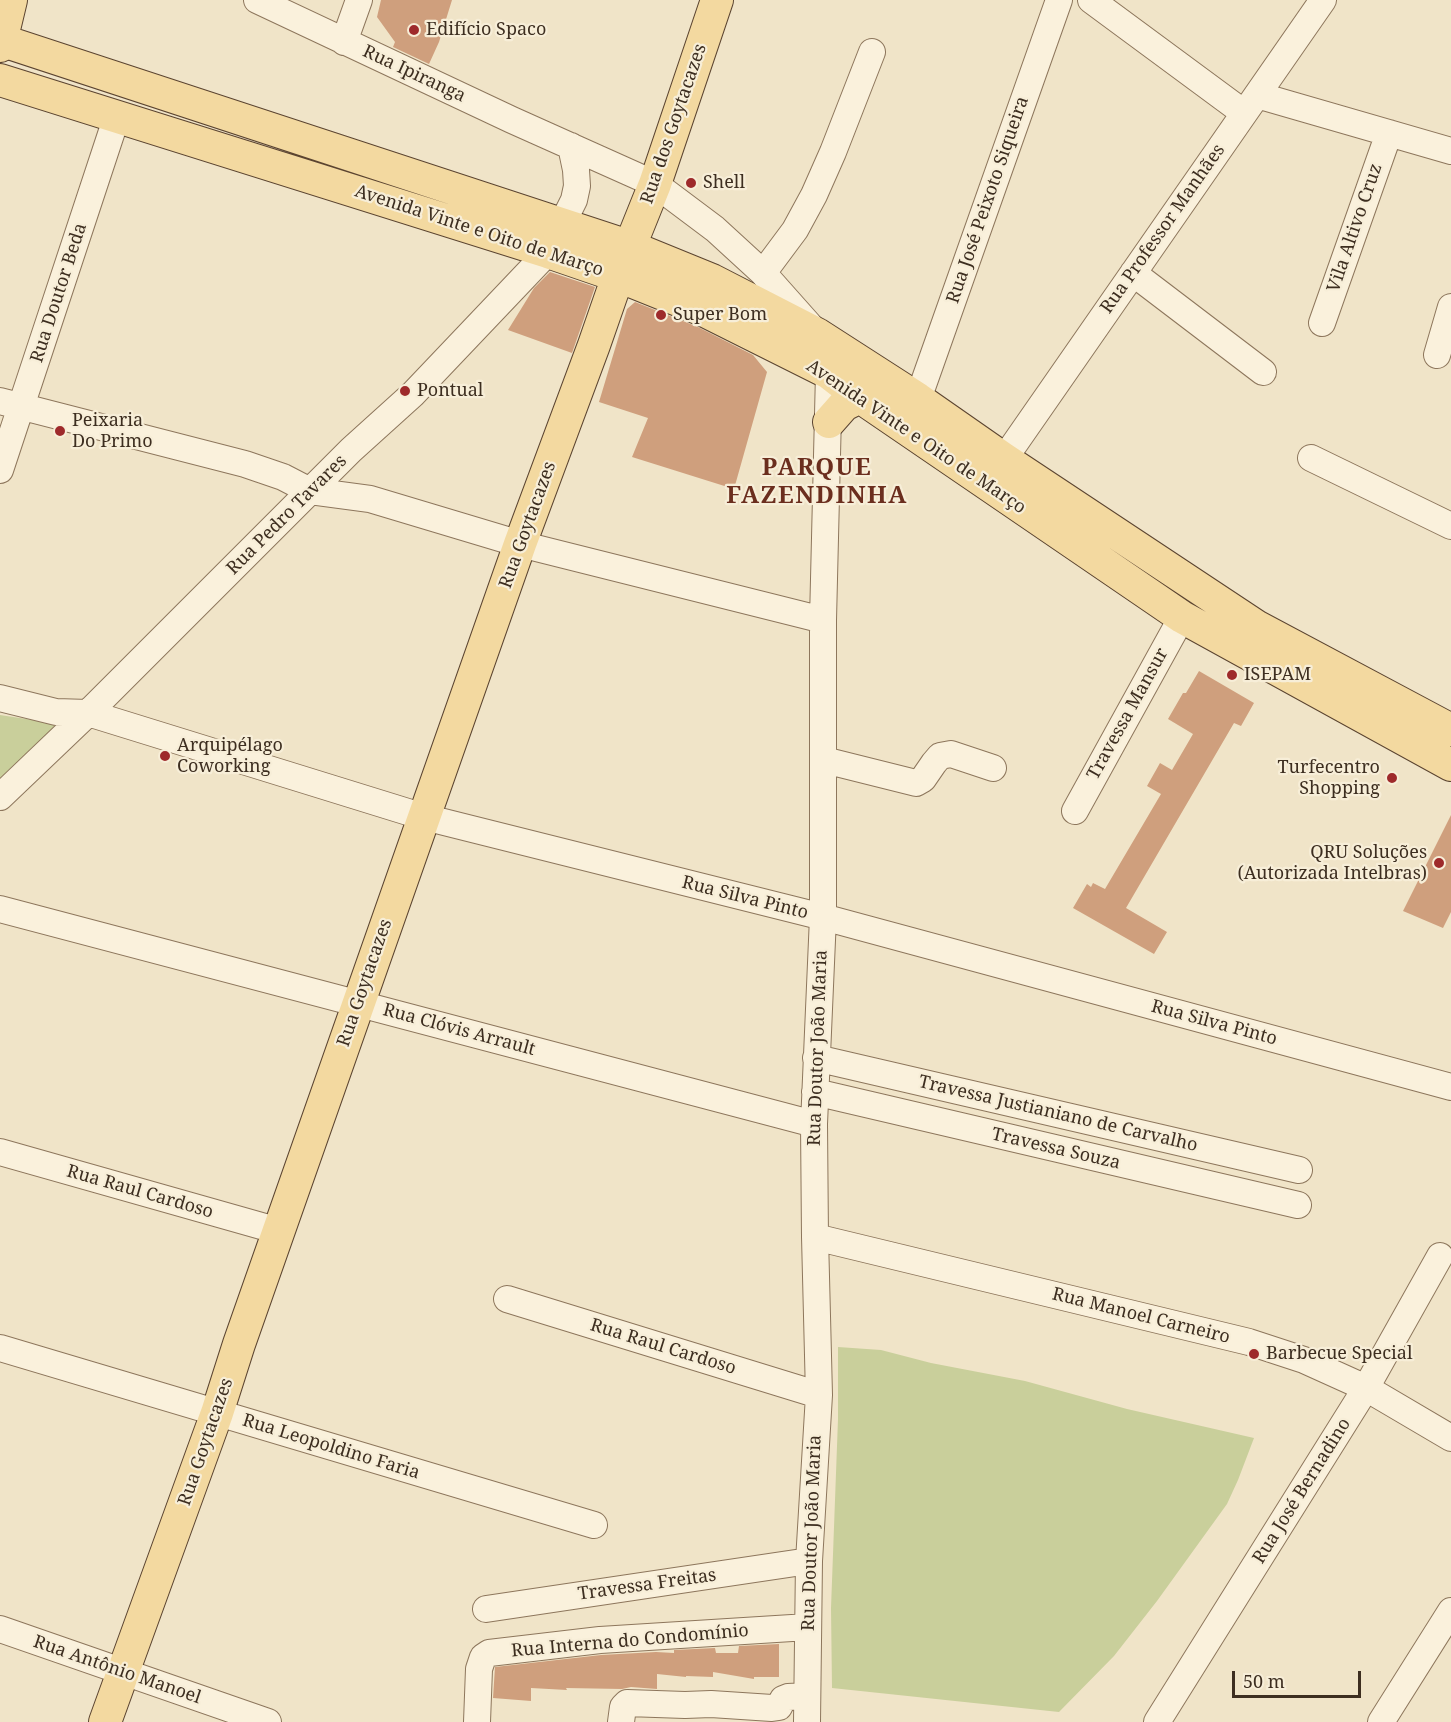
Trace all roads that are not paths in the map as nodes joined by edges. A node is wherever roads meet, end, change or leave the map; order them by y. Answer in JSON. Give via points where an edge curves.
{"nodes":[{"id":1,"x":11,"y":0,"type":"edge"},
{"id":2,"x":257,"y":0,"type":"edge"},
{"id":3,"x":359,"y":0,"type":"edge"},
{"id":4,"x":717,"y":0,"type":"edge"},
{"id":5,"x":1059,"y":0,"type":"edge"},
{"id":6,"x":1091,"y":0,"type":"edge"},
{"id":7,"x":1323,"y":0,"type":"edge"},
{"id":8,"x":0,"y":42,"type":"edge"},
{"id":9,"x":344,"y":42,"type":"junction"},
{"id":10,"x":872,"y":52,"type":"dead end"},
{"id":11,"x":0,"y":80,"type":"edge"},
{"id":12,"x":1250,"y":104,"type":"junction"},
{"id":13,"x":117,"y":116,"type":"junction"},
{"id":14,"x":1389,"y":133,"type":"junction"},
{"id":15,"x":571,"y":147,"type":"junction"},
{"id":16,"x":1451,"y":151,"type":"edge"},
{"id":17,"x":654,"y":184,"type":"junction"},
{"id":18,"x":563,"y":224,"type":"junction"},
{"id":19,"x":631,"y":247,"type":"junction"},
{"id":20,"x":548,"y":252,"type":"junction"},
{"id":21,"x":763,"y":273,"type":"junction"},
{"id":22,"x":1133,"y":273,"type":"junction"},
{"id":23,"x":618,"y":276,"type":"junction"},
{"id":24,"x":1451,"y":307,"type":"edge"},
{"id":25,"x":1322,"y":323,"type":"dead end"},
{"id":26,"x":817,"y":334,"type":"junction"},
{"id":27,"x":1437,"y":355,"type":"dead end"},
{"id":28,"x":1263,"y":372,"type":"dead end"},
{"id":29,"x":829,"y":373,"type":"junction"},
{"id":30,"x":860,"y":397,"type":"junction"},
{"id":31,"x":918,"y":399,"type":"junction"},
{"id":32,"x":11,"y":403,"type":"edge"},
{"id":33,"x":829,"y":422,"type":"junction"},
{"id":34,"x":351,"y":450,"type":"junction"},
{"id":35,"x":1311,"y":458,"type":"dead end"},
{"id":36,"x":1004,"y":459,"type":"junction"},
{"id":37,"x":0,"y":470,"type":"edge"},
{"id":38,"x":310,"y":491,"type":"junction"},
{"id":39,"x":370,"y":499,"type":"junction"},
{"id":40,"x":1451,"y":526,"type":"edge"},
{"id":41,"x":520,"y":544,"type":"junction"},
{"id":42,"x":1182,"y":617,"type":"junction"},
{"id":43,"x":823,"y":620,"type":"junction"},
{"id":44,"x":0,"y":698,"type":"edge"},
{"id":45,"x":39,"y":709,"type":"junction"},
{"id":46,"x":88,"y":713,"type":"junction"},
{"id":47,"x":1451,"y":730,"type":"edge"},
{"id":48,"x":60,"y":740,"type":"junction"},
{"id":49,"x":824,"y":760,"type":"junction"},
{"id":50,"x":1451,"y":765,"type":"edge"},
{"id":51,"x":993,"y":768,"type":"dead end"},
{"id":52,"x":0,"y":797,"type":"edge"},
{"id":53,"x":1075,"y":811,"type":"dead end"},
{"id":54,"x":424,"y":818,"type":"junction"},
{"id":55,"x":0,"y":909,"type":"edge"},
{"id":56,"x":823,"y":917,"type":"junction"},
{"id":57,"x":358,"y":1004,"type":"junction"},
{"id":58,"x":816,"y":1058,"type":"junction"},
{"id":59,"x":1451,"y":1087,"type":"edge"},
{"id":60,"x":815,"y":1092,"type":"junction"},
{"id":61,"x":814,"y":1124,"type":"junction"},
{"id":62,"x":0,"y":1152,"type":"edge"},
{"id":63,"x":1299,"y":1170,"type":"dead end"},
{"id":64,"x":1298,"y":1205,"type":"dead end"},
{"id":65,"x":279,"y":1231,"type":"junction"},
{"id":66,"x":815,"y":1237,"type":"junction"},
{"id":67,"x":1440,"y":1256,"type":"dead end"},
{"id":68,"x":507,"y":1299,"type":"dead end"},
{"id":69,"x":0,"y":1348,"type":"edge"},
{"id":70,"x":1366,"y":1388,"type":"junction"},
{"id":71,"x":819,"y":1395,"type":"junction"},
{"id":72,"x":217,"y":1413,"type":"junction"},
{"id":73,"x":1451,"y":1438,"type":"edge"},
{"id":74,"x":594,"y":1525,"type":"dead end"},
{"id":75,"x":808,"y":1561,"type":"junction"},
{"id":76,"x":486,"y":1609,"type":"dead end"},
{"id":77,"x":1451,"y":1611,"type":"edge"},
{"id":78,"x":808,"y":1627,"type":"junction"},
{"id":79,"x":0,"y":1629,"type":"edge"},
{"id":80,"x":123,"y":1671,"type":"junction"},
{"id":81,"x":807,"y":1696,"type":"junction"},
{"id":82,"x":757,"y":1707,"type":"junction"},
{"id":83,"x":667,"y":1713,"type":"edge"},
{"id":84,"x":105,"y":1722,"type":"edge"},
{"id":85,"x":268,"y":1722,"type":"edge"},
{"id":86,"x":477,"y":1722,"type":"edge"},
{"id":87,"x":621,"y":1722,"type":"edge"},
{"id":88,"x":780,"y":1722,"type":"edge"},
{"id":89,"x":807,"y":1722,"type":"edge"},
{"id":90,"x":1157,"y":1722,"type":"edge"},
{"id":91,"x":1381,"y":1722,"type":"edge"}],
"edges":[{"from":1,"to":8,"type":"main road"},
{"from":2,"to":9,"type":"street","name":"Rua Ipiranga"},
{"from":3,"to":9,"type":"street"},
{"from":4,"to":17,"type":"main road","name":"Rua dos Goytacazes"},
{"from":5,"to":31,"type":"street","name":"Rua José Peixoto Siqueira"},
{"from":6,"to":12,"type":"street"},
{"from":7,"to":12,"type":"street","name":"Rua Professor Manhães"},
{"from":8,"to":18,"type":"main road","name":"Avenida Vinte e Oito de Março"},
{"from":9,"to":15,"type":"street","name":"Rua Ipiranga"},
{"from":10,"to":21,"type":"street","via":[[814,195],[795,230]]},
{"from":11,"to":13,"type":"main road","name":"Avenida Vinte e Oito de Março"},
{"from":12,"to":14,"type":"street"},
{"from":12,"to":22,"type":"street","name":"Rua Professor Manhães"},
{"from":13,"to":20,"type":"main road","name":"Avenida Vinte e Oito de Março"},
{"from":13,"to":32,"type":"street","name":"Rua Doutor Beda"},
{"from":14,"to":16,"type":"street"},
{"from":14,"to":25,"type":"street","name":"Vila Altivo Cruz"},
{"from":15,"to":17,"type":"street","name":"Rua Ipiranga"},
{"from":15,"to":18,"type":"street","via":[[577,186]]},
{"from":17,"to":19,"type":"main road","name":"Rua dos Goytacazes"},
{"from":17,"to":21,"type":"street","name":"Rua Ipiranga","via":[[714,229]]},
{"from":18,"to":19,"type":"main road","name":"Avenida Vinte e Oito de Março"},
{"from":18,"to":20,"type":"street","name":"Rua Pedro Tavares"},
{"from":19,"to":23,"type":"main road","name":"Rua Goytacazes"},
{"from":19,"to":26,"type":"main road","name":"Avenida Vinte e Oito de Março","via":[[712,280]]},
{"from":20,"to":23,"type":"main road","name":"Avenida Vinte e Oito de Março"},
{"from":20,"to":34,"type":"street","name":"Rua Pedro Tavares","via":[[413,394]]},
{"from":21,"to":26,"type":"street","name":"Rua Ipiranga"},
{"from":22,"to":28,"type":"street"},
{"from":22,"to":36,"type":"street","name":"Rua Professor Manhães"},
{"from":23,"to":29,"type":"main road","name":"Avenida Vinte e Oito de Março","via":[[705,311]]},
{"from":23,"to":41,"type":"main road","name":"Rua Goytacazes"},
{"from":24,"to":27,"type":"street"},
{"from":26,"to":29,"type":"main road","via":[[826,349]]},
{"from":26,"to":31,"type":"main road","name":"Avenida Vinte e Oito de Março"},
{"from":29,"to":30,"type":"main road","name":"Avenida Vinte e Oito de Março"},
{"from":29,"to":33,"type":"street","name":"Rua Doutor João Maria"},
{"from":30,"to":33,"type":"main road","via":[[844,405]]},
{"from":30,"to":42,"type":"main road","name":"Avenida Vinte e Oito de Março"},
{"from":31,"to":36,"type":"main road","name":"Avenida Vinte e Oito de Março"},
{"from":32,"to":37,"type":"street","name":"Rua Doutor Beda"},
{"from":32,"to":38,"type":"street","via":[[245,464]]},
{"from":33,"to":43,"type":"street","name":"Rua Doutor João Maria"},
{"from":34,"to":38,"type":"street","name":"Rua Pedro Tavares"},
{"from":34,"to":39,"type":"street","via":[[349,472],[355,486]]},
{"from":35,"to":40,"type":"street"},
{"from":36,"to":47,"type":"main road","name":"Avenida Vinte e Oito de Março","via":[[1256,626]]},
{"from":38,"to":39,"type":"street"},
{"from":38,"to":46,"type":"street","name":"Rua Pedro Tavares"},
{"from":39,"to":41,"type":"street"},
{"from":41,"to":43,"type":"street"},
{"from":41,"to":54,"type":"main road","name":"Rua Goytacazes"},
{"from":42,"to":50,"type":"main road","name":"Avenida Vinte e Oito de Março"},
{"from":42,"to":53,"type":"street","name":"Travessa Mansur"},
{"from":43,"to":49,"type":"street","name":"Rua Doutor João Maria"},
{"from":44,"to":45,"type":"street","name":"Rua Silva Pinto"},
{"from":45,"to":46,"type":"street","name":"Rua Silva Pinto"},
{"from":45,"to":48,"type":"street"},
{"from":46,"to":48,"type":"street","name":"Rua Pedro Tavares"},
{"from":46,"to":54,"type":"street","name":"Rua Silva Pinto"},
{"from":48,"to":52,"type":"street","name":"Rua Pedro Tavares"},
{"from":49,"to":51,"type":"street","via":[[916,783],[940,756],[951,754]]},
{"from":49,"to":56,"type":"street","name":"Rua Doutor João Maria"},
{"from":54,"to":56,"type":"street","name":"Rua Silva Pinto"},
{"from":54,"to":57,"type":"main road","name":"Rua Goytacazes"},
{"from":55,"to":57,"type":"street","name":"Rua Clóvis Arrault"},
{"from":56,"to":58,"type":"street","name":"Rua Doutor João Maria"},
{"from":56,"to":59,"type":"street","name":"Rua Silva Pinto"},
{"from":57,"to":61,"type":"street","name":"Rua Clóvis Arrault"},
{"from":57,"to":65,"type":"main road","name":"Rua Goytacazes"},
{"from":58,"to":60,"type":"street","name":"Rua Doutor João Maria"},
{"from":58,"to":63,"type":"street","name":"Travessa Justianiano de Carvalho"},
{"from":60,"to":61,"type":"street","name":"Rua Doutor João Maria"},
{"from":60,"to":64,"type":"street","name":"Travessa Souza"},
{"from":61,"to":66,"type":"street","name":"Rua Doutor João Maria"},
{"from":62,"to":65,"type":"street","name":"Rua Raul Cardoso"},
{"from":65,"to":72,"type":"main road","name":"Rua Goytacazes"},
{"from":66,"to":70,"type":"street","name":"Rua Manoel Carneiro","via":[[1249,1342],[1304,1360]]},
{"from":66,"to":71,"type":"street","name":"Rua Doutor João Maria"},
{"from":67,"to":70,"type":"street","name":"Rua José Bernadino"},
{"from":68,"to":71,"type":"street","name":"Rua Raul Cardoso"},
{"from":69,"to":72,"type":"street","name":"Rua Leopoldino Faria"},
{"from":70,"to":73,"type":"street","name":"Rua Manoel Carneiro"},
{"from":70,"to":90,"type":"street","name":"Rua José Bernadino"},
{"from":71,"to":75,"type":"street","name":"Rua Doutor João Maria"},
{"from":72,"to":74,"type":"street","name":"Rua Leopoldino Faria"},
{"from":72,"to":80,"type":"main road","name":"Rua Goytacazes"},
{"from":75,"to":76,"type":"street","name":"Travessa Freitas"},
{"from":75,"to":78,"type":"street","name":"Rua Doutor João Maria"},
{"from":77,"to":91,"type":"street"},
{"from":78,"to":81,"type":"street","name":"Rua Doutor João Maria"},
{"from":78,"to":86,"type":"street","name":"Rua Interna do Condomínio","via":[[600,1640],[489,1653],[479,1669]]},
{"from":79,"to":80,"type":"street","name":"Rua Antônio Manoel"},
{"from":80,"to":84,"type":"main road","name":"Rua Goytacazes"},
{"from":80,"to":85,"type":"street","name":"Rua Antônio Manoel"},
{"from":81,"to":82,"type":"street","via":[[783,1699],[778,1707]]},
{"from":81,"to":89,"type":"street","name":"Rua Doutor João Maria"},
{"from":82,"to":83,"type":"street","via":[[711,1704]]},
{"from":82,"to":88,"type":"street"},
{"from":83,"to":87,"type":"street","via":[[627,1703]]}]}
